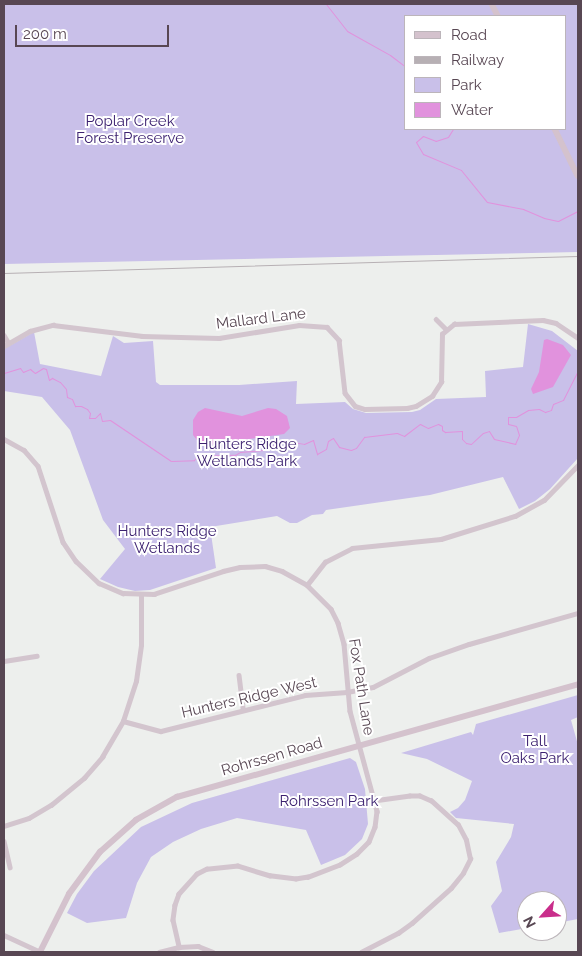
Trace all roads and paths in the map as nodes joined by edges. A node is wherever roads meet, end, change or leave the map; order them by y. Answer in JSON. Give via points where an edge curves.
{"nodes":[{"id":1,"x":555,"y":130,"type":"edge"},
{"id":2,"x":578,"y":176,"type":"edge"},
{"id":3,"x":436,"y":319,"type":"dead end"},
{"id":4,"x":446,"y":328,"type":"junction"},
{"id":5,"x":4,"y":335,"type":"edge"},
{"id":6,"x":578,"y":338,"type":"edge"},
{"id":7,"x":6,"y":344,"type":"edge"},
{"id":8,"x":4,"y":439,"type":"edge"},
{"id":9,"x":578,"y":465,"type":"edge"},
{"id":10,"x":307,"y":585,"type":"junction"},
{"id":11,"x":141,"y":595,"type":"junction"},
{"id":12,"x":578,"y":614,"type":"edge"},
{"id":13,"x":37,"y":656,"type":"dead end"},
{"id":14,"x":4,"y":661,"type":"edge"},
{"id":15,"x":239,"y":674,"type":"dead end"},
{"id":16,"x":578,"y":684,"type":"edge"},
{"id":17,"x":347,"y":692,"type":"junction"},
{"id":18,"x":242,"y":710,"type":"junction"},
{"id":19,"x":123,"y":721,"type":"junction"},
{"id":20,"x":358,"y":745,"type":"junction"},
{"id":21,"x":374,"y":801,"type":"junction"},
{"id":22,"x":4,"y":826,"type":"edge"},
{"id":23,"x":4,"y":841,"type":"edge"},
{"id":24,"x":10,"y":867,"type":"dead end"},
{"id":25,"x":4,"y":935,"type":"edge"},
{"id":26,"x":179,"y":947,"type":"junction"},
{"id":27,"x":40,"y":952,"type":"edge"},
{"id":28,"x":159,"y":952,"type":"edge"},
{"id":29,"x":213,"y":952,"type":"edge"},
{"id":30,"x":361,"y":952,"type":"edge"}],
"edges":[{"from":1,"to":2,"type":"street"},
{"from":3,"to":4,"type":"street"},
{"from":4,"to":6,"type":"street","via":[[461,322],[543,320],[556,323]]},
{"from":4,"to":7,"type":"street","name":"Mallard Lane","via":[[441,344],[441,382],[432,396],[407,408],[365,409],[349,400],[343,383],[339,340],[327,326],[299,325],[219,338],[142,336],[53,325],[30,331]]},
{"from":5,"to":7,"type":"street"},
{"from":8,"to":11,"type":"street","name":"Fox Path Lane","via":[[24,450],[38,466],[63,542],[76,561],[99,583],[122,593]]},
{"from":9,"to":10,"type":"street","via":[[544,500],[515,516],[441,539],[347,550],[325,562]]},
{"from":10,"to":11,"type":"street","name":"Fox Path Lane","via":[[282,571],[254,566],[223,571],[167,591]]},
{"from":10,"to":17,"type":"street","name":"Fox Path Lane","via":[[331,609],[338,623],[344,644]]},
{"from":11,"to":19,"type":"street","via":[[141,645],[136,681]]},
{"from":12,"to":17,"type":"street","name":"Hunters Ridge West","via":[[469,644],[429,658],[373,687]]},
{"from":13,"to":14,"type":"street"},
{"from":15,"to":18,"type":"street"},
{"from":16,"to":20,"type":"street","name":"Rohrssen Road"},
{"from":17,"to":18,"type":"street","name":"Hunters Ridge West","via":[[305,695]]},
{"from":17,"to":20,"type":"street","name":"Fox Path Lane"},
{"from":18,"to":19,"type":"street","name":"Hunters Ridge West","via":[[161,731]]},
{"from":19,"to":22,"type":"street","via":[[102,757],[84,778],[51,805],[29,818]]},
{"from":20,"to":21,"type":"street","name":"Fox Path Lane"},
{"from":20,"to":27,"type":"street","name":"Rohrssen Road","via":[[177,797],[136,820],[100,852],[69,894]]},
{"from":21,"to":26,"type":"street","name":"Fox Path Lane","via":[[377,811],[369,842],[357,854],[324,873],[296,879],[270,876],[238,866],[207,869],[197,874],[175,905],[172,920]]},
{"from":21,"to":30,"type":"street","via":[[410,796],[431,801],[458,825],[470,858],[451,888],[412,922]]},
{"from":23,"to":24,"type":"street"},
{"from":25,"to":27,"type":"street"},
{"from":26,"to":28,"type":"street"},
{"from":26,"to":29,"type":"street","via":[[198,946]]}]}
